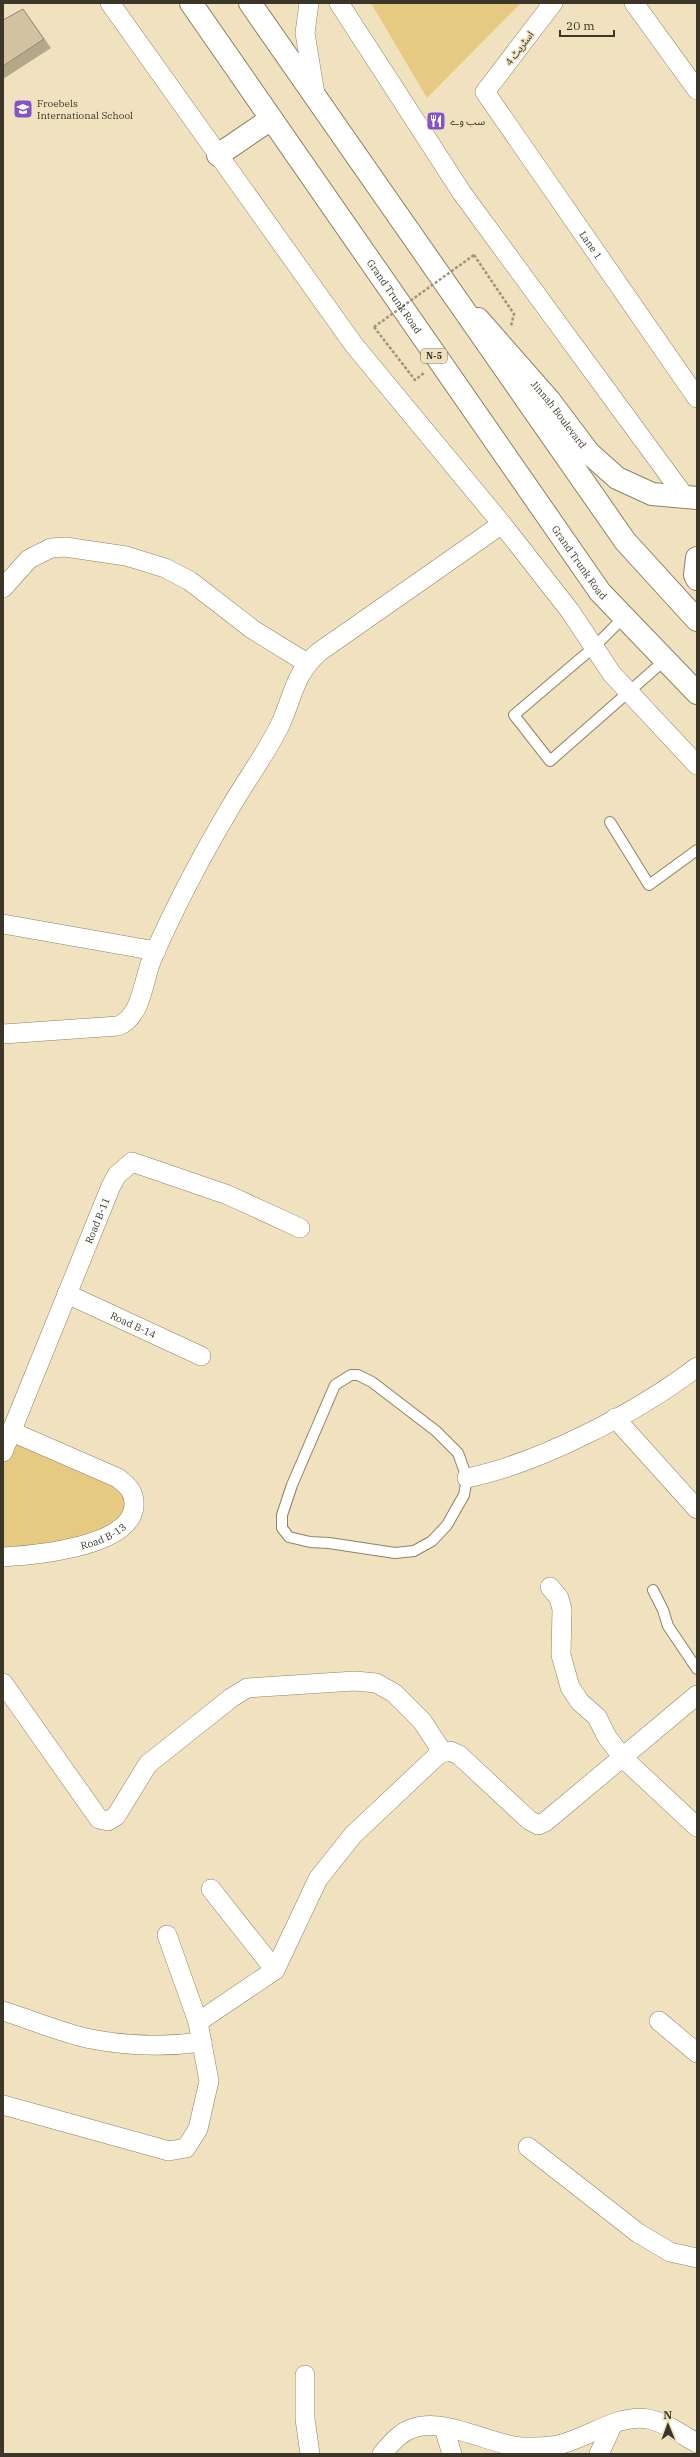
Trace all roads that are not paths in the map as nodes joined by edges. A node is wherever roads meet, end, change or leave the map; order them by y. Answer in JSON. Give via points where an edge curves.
{"nodes":[{"id":1,"x":110,"y":3,"type":"edge"},
{"id":2,"x":191,"y":3,"type":"edge"},
{"id":3,"x":250,"y":3,"type":"edge"},
{"id":4,"x":309,"y":3,"type":"edge"},
{"id":5,"x":339,"y":3,"type":"edge"},
{"id":6,"x":553,"y":3,"type":"edge"},
{"id":7,"x":634,"y":3,"type":"edge"},
{"id":8,"x":697,"y":90,"type":"edge"},
{"id":9,"x":485,"y":92,"type":"joint"},
{"id":10,"x":316,"y":100,"type":"junction"},
{"id":11,"x":271,"y":119,"type":"junction"},
{"id":12,"x":218,"y":155,"type":"junction"},
{"id":13,"x":447,"y":287,"type":"junction"},
{"id":14,"x":697,"y":398,"type":"edge"},
{"id":15,"x":691,"y":497,"type":"edge"},
{"id":16,"x":502,"y":524,"type":"junction"},
{"id":17,"x":697,"y":558,"type":"edge"},
{"id":18,"x":697,"y":579,"type":"edge"},
{"id":19,"x":3,"y":588,"type":"edge"},
{"id":20,"x":624,"y":618,"type":"junction"},
{"id":21,"x":697,"y":620,"type":"edge"},
{"id":22,"x":594,"y":647,"type":"junction"},
{"id":23,"x":665,"y":660,"type":"junction"},
{"id":24,"x":307,"y":663,"type":"junction"},
{"id":25,"x":629,"y":692,"type":"junction"},
{"id":26,"x":697,"y":694,"type":"edge"},
{"id":27,"x":697,"y":765,"type":"edge"},
{"id":28,"x":610,"y":822,"type":"dead end"},
{"id":29,"x":697,"y":850,"type":"edge"},
{"id":30,"x":3,"y":924,"type":"edge"},
{"id":31,"x":156,"y":951,"type":"junction"},
{"id":32,"x":3,"y":1034,"type":"edge"},
{"id":33,"x":300,"y":1228,"type":"dead end"},
{"id":34,"x":67,"y":1294,"type":"junction"},
{"id":35,"x":201,"y":1356,"type":"dead end"},
{"id":36,"x":697,"y":1367,"type":"edge"},
{"id":37,"x":615,"y":1418,"type":"junction"},
{"id":38,"x":10,"y":1432,"type":"junction"},
{"id":39,"x":3,"y":1452,"type":"edge"},
{"id":40,"x":467,"y":1478,"type":"junction"},
{"id":41,"x":697,"y":1509,"type":"edge"},
{"id":42,"x":3,"y":1557,"type":"edge"},
{"id":43,"x":550,"y":1587,"type":"dead end"},
{"id":44,"x":653,"y":1590,"type":"dead end"},
{"id":45,"x":697,"y":1669,"type":"edge"},
{"id":46,"x":3,"y":1683,"type":"edge"},
{"id":47,"x":697,"y":1695,"type":"edge"},
{"id":48,"x":444,"y":1753,"type":"junction"},
{"id":49,"x":623,"y":1758,"type":"junction"},
{"id":50,"x":697,"y":1827,"type":"edge"},
{"id":51,"x":211,"y":1889,"type":"dead end"},
{"id":52,"x":167,"y":1935,"type":"dead end"},
{"id":53,"x":275,"y":1970,"type":"junction"},
{"id":54,"x":3,"y":2011,"type":"edge"},
{"id":55,"x":659,"y":2021,"type":"dead end"},
{"id":56,"x":198,"y":2022,"type":"junction"},
{"id":57,"x":202,"y":2042,"type":"junction"},
{"id":58,"x":697,"y":2053,"type":"edge"},
{"id":59,"x":3,"y":2105,"type":"edge"},
{"id":60,"x":528,"y":2147,"type":"dead end"},
{"id":61,"x":697,"y":2258,"type":"edge"},
{"id":62,"x":305,"y":2375,"type":"dead end"},
{"id":63,"x":613,"y":2424,"type":"junction"},
{"id":64,"x":444,"y":2428,"type":"junction"},
{"id":65,"x":697,"y":2443,"type":"edge"},
{"id":66,"x":503,"y":2449,"type":"edge"},
{"id":67,"x":310,"y":2454,"type":"edge"},
{"id":68,"x":382,"y":2454,"type":"edge"},
{"id":69,"x":452,"y":2454,"type":"edge"},
{"id":70,"x":599,"y":2454,"type":"edge"}],
"edges":[{"from":1,"to":12,"type":"street"},
{"from":2,"to":11,"type":"main road","name":"Grand Trunk Road","number":"N-5"},
{"from":3,"to":10,"type":"main road"},
{"from":4,"to":10,"type":"street","via":[[305,32]]},
{"from":5,"to":15,"type":"street","via":[[462,193]]},
{"from":6,"to":9,"type":"street","name":"اسٹریٹ 4"},
{"from":7,"to":8,"type":"street"},
{"from":9,"to":14,"type":"street","name":"Lane 1"},
{"from":10,"to":13,"type":"main road"},
{"from":11,"to":12,"type":"main road"},
{"from":11,"to":20,"type":"main road","name":"Grand Trunk Road","number":"N-5","via":[[600,592]]},
{"from":12,"to":16,"type":"street","via":[[354,345]]},
{"from":13,"to":15,"type":"main road","name":"Jinnah Boulevard","via":[[505,347],[589,453],[611,473],[652,494]]},
{"from":13,"to":21,"type":"main road","via":[[625,541]]},
{"from":16,"to":22,"type":"street","via":[[570,611]]},
{"from":16,"to":24,"type":"street"},
{"from":17,"to":18,"type":"main road"},
{"from":19,"to":24,"type":"street","via":[[30,559],[50,548],[65,547],[126,556],[164,568],[190,580],[252,629]]},
{"from":20,"to":22,"type":"lane"},
{"from":20,"to":23,"type":"main road","name":"Grand Trunk Road","number":"N-5"},
{"from":22,"to":25,"type":"street","via":[[612,674]]},
{"from":22,"to":25,"type":"lane","via":[[514,715],[550,761]]},
{"from":23,"to":25,"type":"lane"},
{"from":23,"to":26,"type":"main road","name":"Grand Trunk Road","number":"N-5"},
{"from":24,"to":31,"type":"street","via":[[298,678],[280,725],[191,876]]},
{"from":25,"to":27,"type":"street"},
{"from":28,"to":29,"type":"lane","via":[[649,884]]},
{"from":30,"to":31,"type":"street"},
{"from":31,"to":32,"type":"street","via":[[135,1012],[127,1022],[118,1026]]},
{"from":33,"to":34,"type":"street","name":"Road B-11","via":[[228,1196],[132,1162],[117,1175],[111,1186]]},
{"from":34,"to":35,"type":"street","name":"Road B-14"},
{"from":34,"to":38,"type":"street","name":"Road B-11"},
{"from":36,"to":37,"type":"street","via":[[667,1390]]},
{"from":37,"to":40,"type":"street","via":[[555,1448],[496,1472]]},
{"from":37,"to":41,"type":"street"},
{"from":38,"to":39,"type":"street","name":"Road B-11"},
{"from":38,"to":42,"type":"street","name":"Road B-13","via":[[118,1478],[130,1488],[134,1501],[133,1513],[123,1528],[103,1539],[60,1550]]},
{"from":40,"to":40,"type":"lane","via":[[464,1495],[447,1525],[432,1541],[414,1551],[395,1553],[310,1542],[289,1537],[282,1528],[282,1515],[292,1485],[335,1385],[351,1375],[358,1375],[372,1382],[436,1431],[458,1453]]},
{"from":43,"to":49,"type":"street","via":[[559,1598],[562,1609],[561,1655],[570,1687],[580,1702],[597,1717],[607,1737]]},
{"from":44,"to":45,"type":"lane","via":[[668,1626]]},
{"from":46,"to":48,"type":"street","via":[[99,1819],[108,1821],[116,1816],[148,1764],[247,1688],[355,1681],[376,1683],[394,1693],[422,1721]]},
{"from":47,"to":49,"type":"street"},
{"from":48,"to":49,"type":"street","via":[[450,1751],[459,1755],[529,1820],[538,1825]]},
{"from":48,"to":53,"type":"street","via":[[440,1753],[353,1836],[318,1879]]},
{"from":49,"to":50,"type":"street"},
{"from":51,"to":53,"type":"street"},
{"from":52,"to":56,"type":"street"},
{"from":53,"to":56,"type":"street"},
{"from":54,"to":57,"type":"street","via":[[91,2039],[134,2044],[182,2045]]},
{"from":55,"to":58,"type":"street"},
{"from":56,"to":57,"type":"street"},
{"from":57,"to":59,"type":"street","via":[[209,2081],[198,2129],[186,2148],[169,2151]]},
{"from":60,"to":61,"type":"street","via":[[638,2233],[670,2252]]},
{"from":62,"to":67,"type":"street","via":[[305,2419]]},
{"from":63,"to":65,"type":"street","via":[[626,2418],[648,2419],[666,2425]]},
{"from":63,"to":66,"type":"street","via":[[558,2444]]},
{"from":63,"to":70,"type":"street"},
{"from":64,"to":66,"type":"street","via":[[464,2431]]},
{"from":64,"to":68,"type":"street","via":[[430,2426],[410,2430],[399,2436]]},
{"from":64,"to":69,"type":"street"}]}
